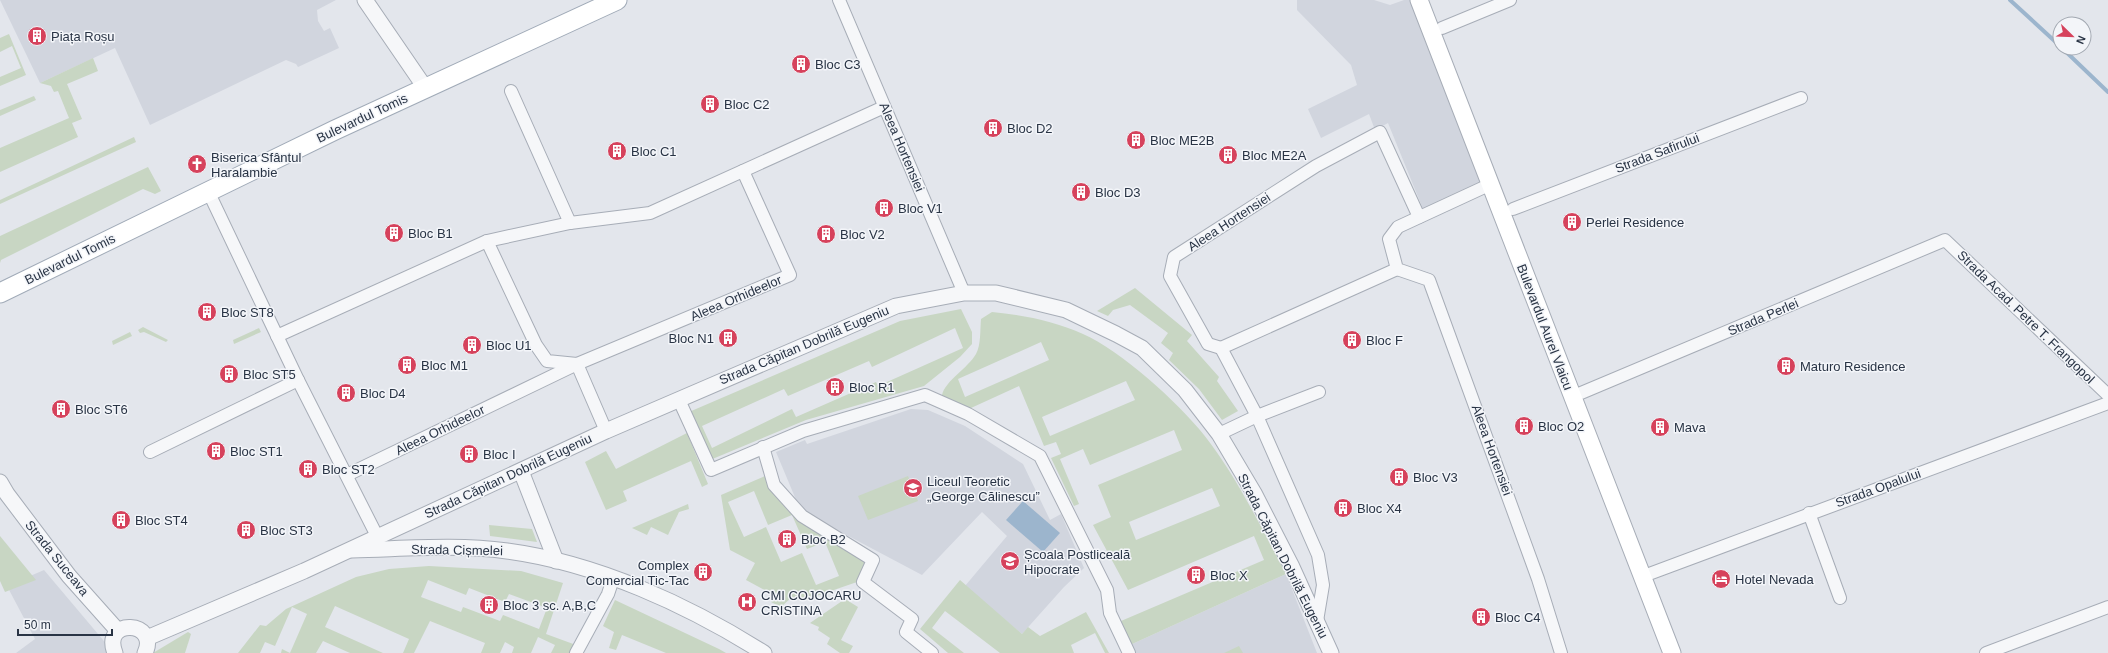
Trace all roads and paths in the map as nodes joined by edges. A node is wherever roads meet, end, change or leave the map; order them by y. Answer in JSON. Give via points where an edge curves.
{"nodes":[{"id":1,"x":365,"y":0,"type":"edge"},
{"id":2,"x":618,"y":0,"type":"edge"},
{"id":3,"x":839,"y":0,"type":"edge"},
{"id":4,"x":1420,"y":0,"type":"edge"},
{"id":5,"x":1431,"y":0,"type":"edge"},
{"id":6,"x":1510,"y":0,"type":"edge"},
{"id":7,"x":1442,"y":28,"type":"junction"},
{"id":8,"x":426,"y":89,"type":"junction"},
{"id":9,"x":511,"y":91,"type":"dead end"},
{"id":10,"x":1801,"y":98,"type":"dead end"},
{"id":11,"x":884,"y":106,"type":"junction"},
{"id":12,"x":743,"y":171,"type":"junction"},
{"id":13,"x":1492,"y":184,"type":"junction"},
{"id":14,"x":208,"y":191,"type":"junction"},
{"id":15,"x":1513,"y":209,"type":"junction"},
{"id":16,"x":1419,"y":217,"type":"junction"},
{"id":17,"x":570,"y":223,"type":"junction"},
{"id":18,"x":1945,"y":240,"type":"joint"},
{"id":19,"x":487,"y":241,"type":"junction"},
{"id":20,"x":1397,"y":269,"type":"junction"},
{"id":21,"x":0,"y":293,"type":"edge"},
{"id":22,"x":964,"y":293,"type":"junction"},
{"id":23,"x":277,"y":336,"type":"junction"},
{"id":24,"x":1221,"y":348,"type":"junction"},
{"id":25,"x":577,"y":364,"type":"junction"},
{"id":26,"x":298,"y":380,"type":"junction"},
{"id":27,"x":1319,"y":392,"type":"dead end"},
{"id":28,"x":1580,"y":393,"type":"junction"},
{"id":29,"x":2108,"y":395,"type":"edge"},
{"id":30,"x":679,"y":400,"type":"junction"},
{"id":31,"x":2108,"y":403,"type":"edge"},
{"id":32,"x":1257,"y":416,"type":"junction"},
{"id":33,"x":606,"y":431,"type":"junction"},
{"id":34,"x":1219,"y":434,"type":"junction"},
{"id":35,"x":763,"y":447,"type":"junction"},
{"id":36,"x":150,"y":452,"type":"dead end"},
{"id":37,"x":521,"y":471,"type":"junction"},
{"id":38,"x":347,"y":475,"type":"junction"},
{"id":39,"x":0,"y":482,"type":"edge"},
{"id":40,"x":1809,"y":513,"type":"junction"},
{"id":41,"x":377,"y":536,"type":"junction"},
{"id":42,"x":345,"y":551,"type":"junction"},
{"id":43,"x":556,"y":561,"type":"junction"},
{"id":44,"x":1649,"y":574,"type":"junction"},
{"id":45,"x":613,"y":579,"type":"junction"},
{"id":46,"x":1840,"y":598,"type":"dead end"},
{"id":47,"x":2108,"y":607,"type":"edge"},
{"id":48,"x":1318,"y":621,"type":"junction"},
{"id":49,"x":118,"y":631,"type":"junction"},
{"id":50,"x":147,"y":638,"type":"junction"},
{"id":51,"x":115,"y":653,"type":"edge"},
{"id":52,"x":146,"y":653,"type":"edge"},
{"id":53,"x":576,"y":653,"type":"edge"},
{"id":54,"x":764,"y":653,"type":"edge"},
{"id":55,"x":932,"y":653,"type":"edge"},
{"id":56,"x":1129,"y":653,"type":"edge"},
{"id":57,"x":1331,"y":653,"type":"edge"},
{"id":58,"x":1561,"y":653,"type":"edge"},
{"id":59,"x":1672,"y":653,"type":"edge"},
{"id":60,"x":1678,"y":653,"type":"edge"},
{"id":61,"x":1986,"y":653,"type":"edge"}],
"edges":[{"from":1,"to":8,"type":"street"},
{"from":2,"to":8,"type":"main road","name":"Bulevardul Tomis"},
{"from":3,"to":11,"type":"street","name":"Aleea Hortensiei"},
{"from":4,"to":13,"type":"main road","name":"Bulevardul Aurel Vlaicu"},
{"from":5,"to":7,"type":"main road","name":"Bulevardul Aurel Vlaicu"},
{"from":6,"to":7,"type":"street"},
{"from":7,"to":15,"type":"main road","name":"Bulevardul Aurel Vlaicu"},
{"from":8,"to":14,"type":"main road","name":"Bulevardul Tomis"},
{"from":9,"to":17,"type":"street"},
{"from":10,"to":15,"type":"street","name":"Strada Safirului"},
{"from":11,"to":12,"type":"street"},
{"from":11,"to":22,"type":"street","name":"Aleea Hortensiei"},
{"from":12,"to":17,"type":"street","via":[[650,213]]},
{"from":12,"to":25,"type":"street","name":"Aleea Orhideelor","via":[[790,275]]},
{"from":13,"to":16,"type":"street"},
{"from":13,"to":59,"type":"main road","name":"Bulevardul Aurel Vlaicu"},
{"from":14,"to":21,"type":"main road","name":"Bulevardul Tomis"},
{"from":14,"to":23,"type":"street"},
{"from":15,"to":28,"type":"main road","name":"Bulevardul Aurel Vlaicu"},
{"from":16,"to":20,"type":"street","via":[[1398,227],[1389,239]]},
{"from":16,"to":24,"type":"street","name":"Aleea Hortensiei","via":[[1380,132],[1316,166],[1174,257],[1170,276],[1208,344]]},
{"from":17,"to":19,"type":"street"},
{"from":18,"to":28,"type":"street","name":"Strada Perlei"},
{"from":18,"to":29,"type":"street","name":"Strada Acad. Petre T. Frangopol"},
{"from":19,"to":23,"type":"street"},
{"from":19,"to":25,"type":"street","name":"Aleea Orhideelor","via":[[536,345],[547,361]]},
{"from":20,"to":24,"type":"street"},
{"from":20,"to":58,"type":"street","name":"Aleea Hortensiei","via":[[1429,280],[1538,579]]},
{"from":22,"to":30,"type":"street","name":"Strada Căpitan Dobrilă Eugeniu","via":[[896,306]]},
{"from":22,"to":34,"type":"street","name":"Strada Căpitan Dobrilă Eugeniu","via":[[996,293],[1066,310],[1142,348],[1185,390]]},
{"from":23,"to":26,"type":"street"},
{"from":24,"to":32,"type":"street"},
{"from":25,"to":33,"type":"street"},
{"from":25,"to":38,"type":"street","name":"Aleea Orhideelor"},
{"from":26,"to":36,"type":"street"},
{"from":26,"to":38,"type":"street"},
{"from":27,"to":32,"type":"street"},
{"from":28,"to":44,"type":"main road","name":"Bulevardul Aurel Vlaicu"},
{"from":30,"to":33,"type":"street","name":"Strada Căpitan Dobrilă Eugeniu"},
{"from":30,"to":35,"type":"street","via":[[711,470]]},
{"from":31,"to":40,"type":"street","name":"Strada Opalului"},
{"from":32,"to":34,"type":"street"},
{"from":32,"to":48,"type":"street","via":[[1318,554],[1323,585]]},
{"from":33,"to":37,"type":"street","name":"Strada Căpitan Dobrilă Eugeniu"},
{"from":34,"to":48,"type":"street","name":"Strada Căpitan Dobrilă Eugeniu","via":[[1254,493]]},
{"from":35,"to":55,"type":"street","via":[[774,485],[802,516],[873,560],[864,582],[912,619],[906,632]]},
{"from":35,"to":56,"type":"street","via":[[803,431],[925,395],[1005,434],[1040,456],[1107,590],[1110,613]]},
{"from":37,"to":41,"type":"street","name":"Strada Căpitan Dobrilă Eugeniu"},
{"from":37,"to":43,"type":"street"},
{"from":38,"to":41,"type":"street"},
{"from":39,"to":49,"type":"street","name":"Strada Suceava","via":[[69,576]]},
{"from":40,"to":44,"type":"street","name":"Strada Opalului"},
{"from":40,"to":46,"type":"street"},
{"from":41,"to":42,"type":"street","name":"Strada Căpitan Dobrilă Eugeniu"},
{"from":42,"to":43,"type":"street","name":"Strada Cișmelei","via":[[472,548],[506,551]]},
{"from":42,"to":50,"type":"street","name":"Strada Căpitan Dobrilă Eugeniu"},
{"from":43,"to":45,"type":"street","name":"Strada Cișmelei"},
{"from":44,"to":60,"type":"main road","name":"Bulevardul Aurel Vlaicu"},
{"from":45,"to":53,"type":"street","via":[[608,594]]},
{"from":45,"to":54,"type":"street","name":"Strada Cișmelei","via":[[658,596]]},
{"from":47,"to":61,"type":"street"},
{"from":48,"to":57,"type":"street","name":"Strada Căpitan Dobrilă Eugeniu"},
{"from":49,"to":50,"type":"street","via":[[134,627]]},
{"from":49,"to":51,"type":"street","via":[[113,642]]},
{"from":50,"to":52,"type":"street"}]}
